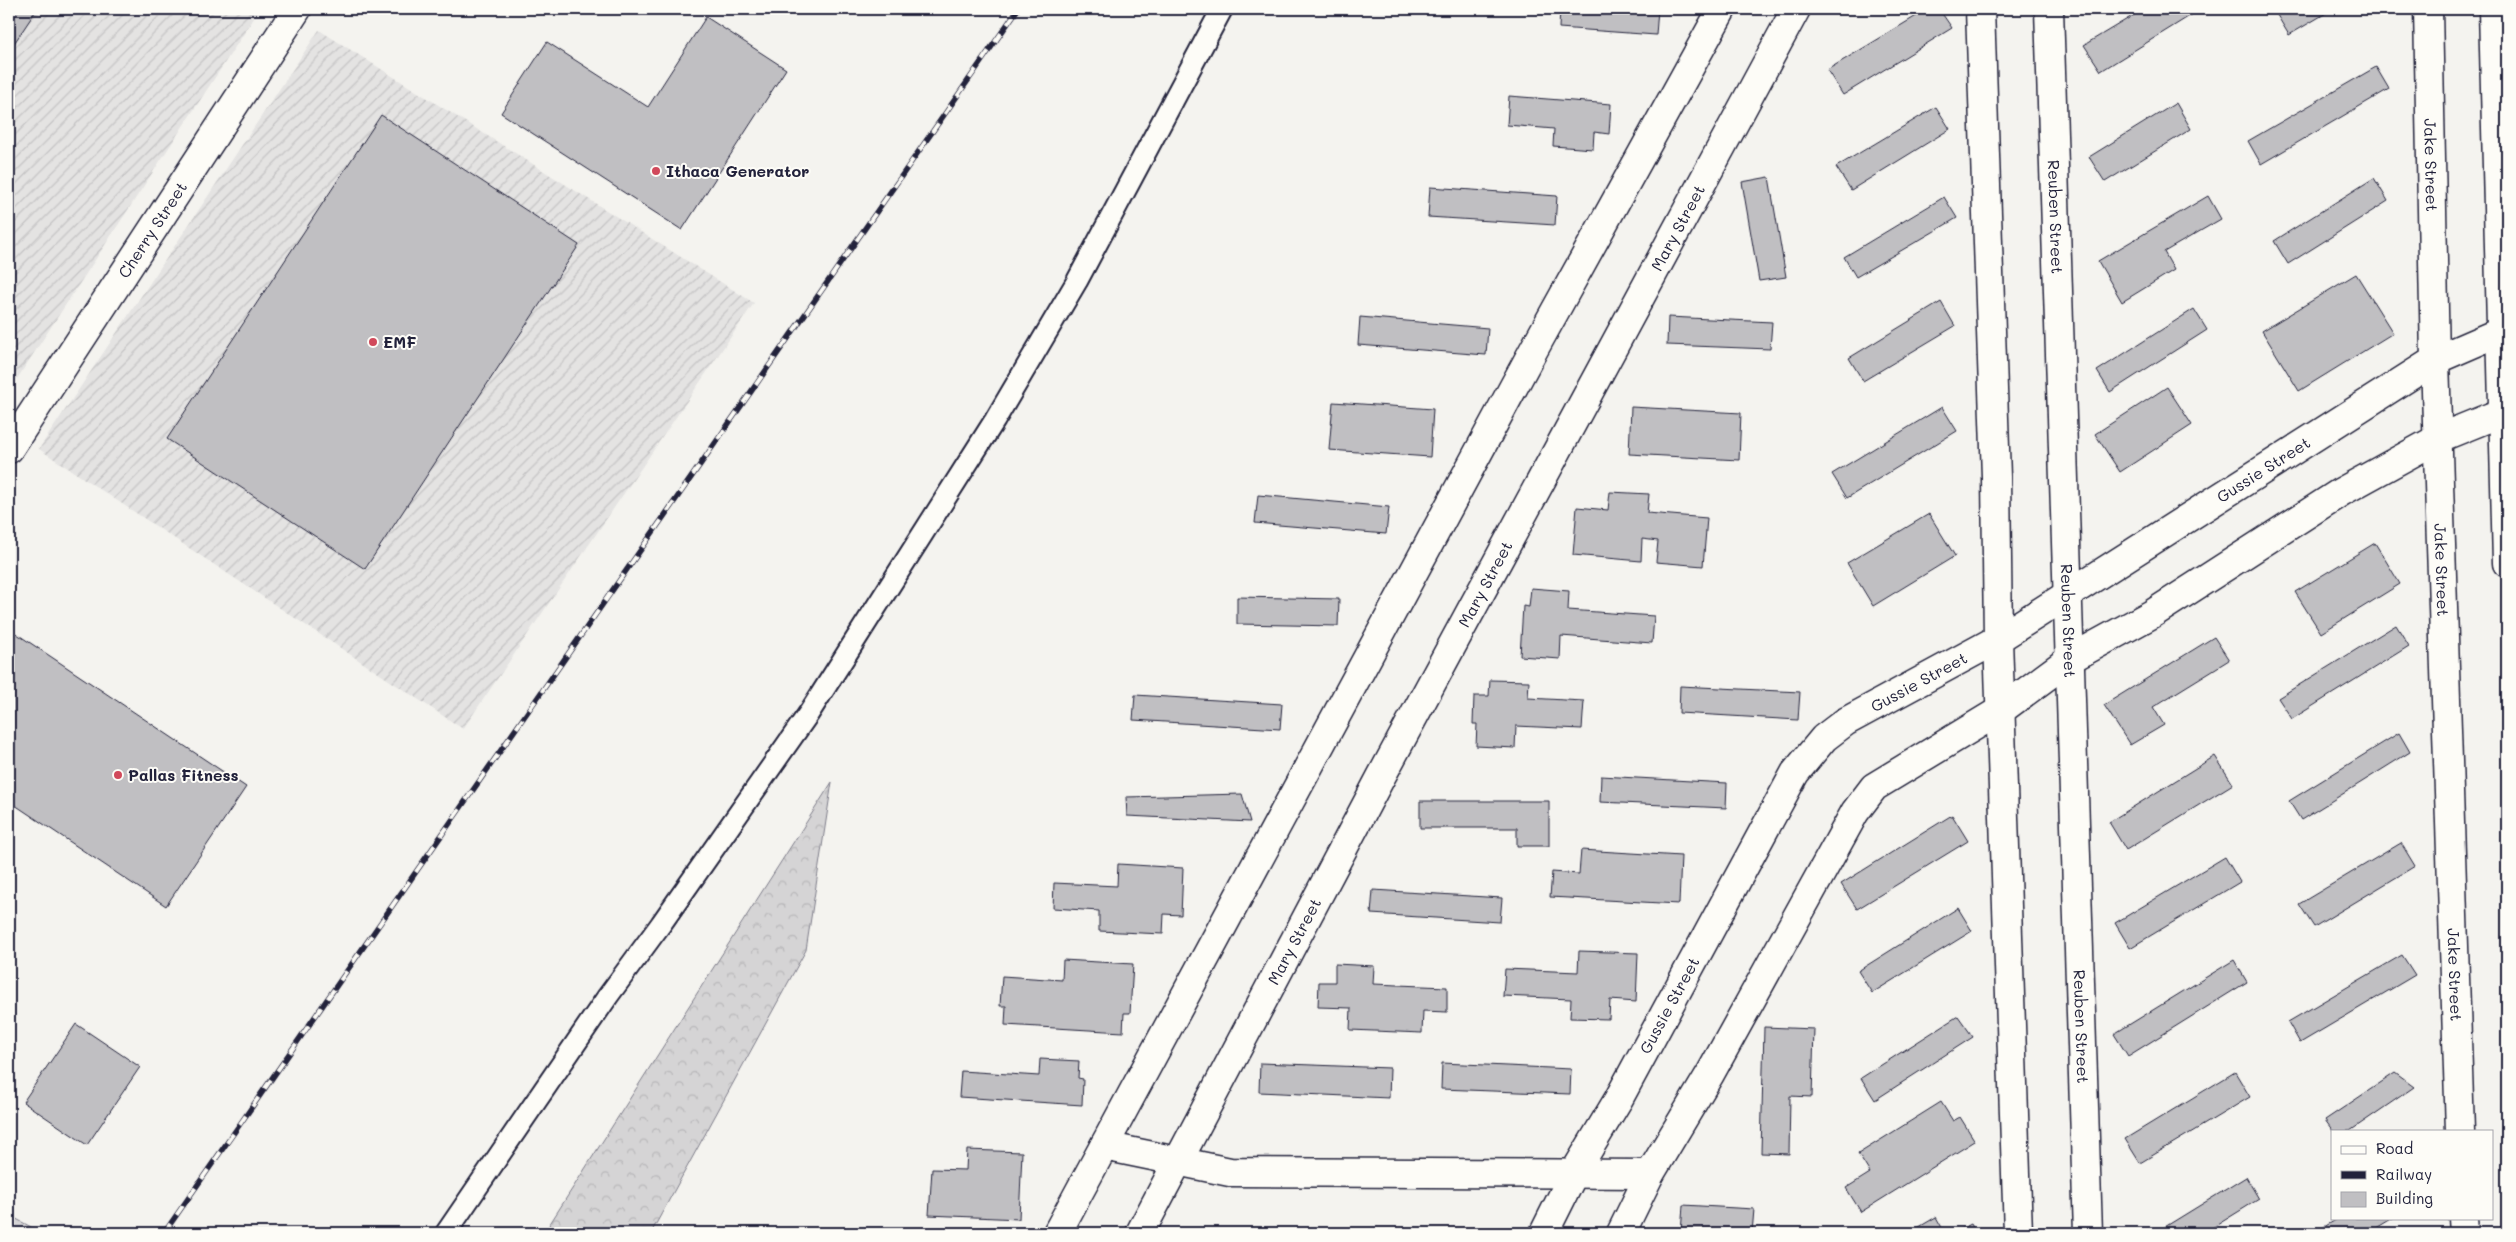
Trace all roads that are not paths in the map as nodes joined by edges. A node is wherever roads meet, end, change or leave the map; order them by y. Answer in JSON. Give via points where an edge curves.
{"nodes":[{"id":1,"x":297,"y":9,"type":"edge"},
{"id":2,"x":1222,"y":9,"type":"edge"},
{"id":3,"x":1722,"y":9,"type":"edge"},
{"id":4,"x":1796,"y":9,"type":"edge"},
{"id":5,"x":1980,"y":9,"type":"edge"},
{"id":6,"x":2049,"y":9,"type":"edge"},
{"id":7,"x":2428,"y":9,"type":"edge"},
{"id":8,"x":2493,"y":9,"type":"edge"},
{"id":9,"x":2502,"y":330,"type":"junction"},
{"id":10,"x":2435,"y":360,"type":"junction"},
{"id":11,"x":2503,"y":412,"type":"junction"},
{"id":12,"x":2439,"y":438,"type":"junction"},
{"id":13,"x":9,"y":449,"type":"edge"},
{"id":14,"x":2507,"y":563,"type":"edge"},
{"id":15,"x":2068,"y":594,"type":"junction"},
{"id":16,"x":1998,"y":639,"type":"junction"},
{"id":17,"x":2070,"y":659,"type":"junction"},
{"id":18,"x":2001,"y":710,"type":"junction"},
{"id":19,"x":2460,"y":1130,"type":"edge"},
{"id":20,"x":1104,"y":1146,"type":"junction"},
{"id":21,"x":1180,"y":1161,"type":"junction"},
{"id":22,"x":1650,"y":1174,"type":"junction"},
{"id":23,"x":1573,"y":1175,"type":"junction"},
{"id":24,"x":2463,"y":1220,"type":"edge"},
{"id":25,"x":446,"y":1233,"type":"edge"},
{"id":26,"x":1057,"y":1233,"type":"edge"},
{"id":27,"x":1140,"y":1233,"type":"edge"},
{"id":28,"x":1544,"y":1233,"type":"edge"},
{"id":29,"x":1621,"y":1233,"type":"edge"},
{"id":30,"x":2018,"y":1233,"type":"edge"},
{"id":31,"x":2088,"y":1233,"type":"edge"},
{"id":32,"x":2464,"y":1233,"type":"edge"}],
"edges":[{"from":1,"to":13,"type":"street","name":"Cherry Street"},
{"from":2,"to":25,"type":"lane","via":[[1077,282],[995,420],[809,713],[608,996]]},
{"from":3,"to":20,"type":"street","via":[[1533,351]]},
{"from":4,"to":21,"type":"street","name":"Mary Street","via":[[1377,786]]},
{"from":5,"to":16,"type":"street","via":[[1996,477]]},
{"from":6,"to":15,"type":"street","name":"Reuben Street"},
{"from":7,"to":10,"type":"street","name":"Jake Street"},
{"from":8,"to":9,"type":"street"},
{"from":9,"to":10,"type":"street","name":"Gussie Street"},
{"from":9,"to":11,"type":"street"},
{"from":10,"to":12,"type":"street","name":"Jake Street"},
{"from":10,"to":15,"type":"street","name":"Gussie Street"},
{"from":11,"to":12,"type":"street"},
{"from":11,"to":14,"type":"street"},
{"from":12,"to":17,"type":"street","via":[[2341,492],[2152,614]]},
{"from":12,"to":19,"type":"street","name":"Jake Street"},
{"from":15,"to":16,"type":"street","name":"Gussie Street"},
{"from":15,"to":17,"type":"street","name":"Reuben Street"},
{"from":16,"to":18,"type":"street"},
{"from":16,"to":23,"type":"street","name":"Gussie Street","via":[[1845,722],[1824,738],[1796,773],[1618,1100]]},
{"from":17,"to":18,"type":"street"},
{"from":17,"to":31,"type":"street","name":"Reuben Street"},
{"from":18,"to":22,"type":"street","via":[[1874,787],[1855,812],[1710,1074]]},
{"from":18,"to":30,"type":"street"},
{"from":20,"to":21,"type":"street"},
{"from":20,"to":26,"type":"street"},
{"from":21,"to":23,"type":"street","via":[[1230,1172]]},
{"from":21,"to":27,"type":"street","name":"Mary Street"},
{"from":22,"to":23,"type":"street"},
{"from":22,"to":29,"type":"street"},
{"from":23,"to":28,"type":"street","name":"Gussie Street"},
{"from":24,"to":32,"type":"street"}]}
